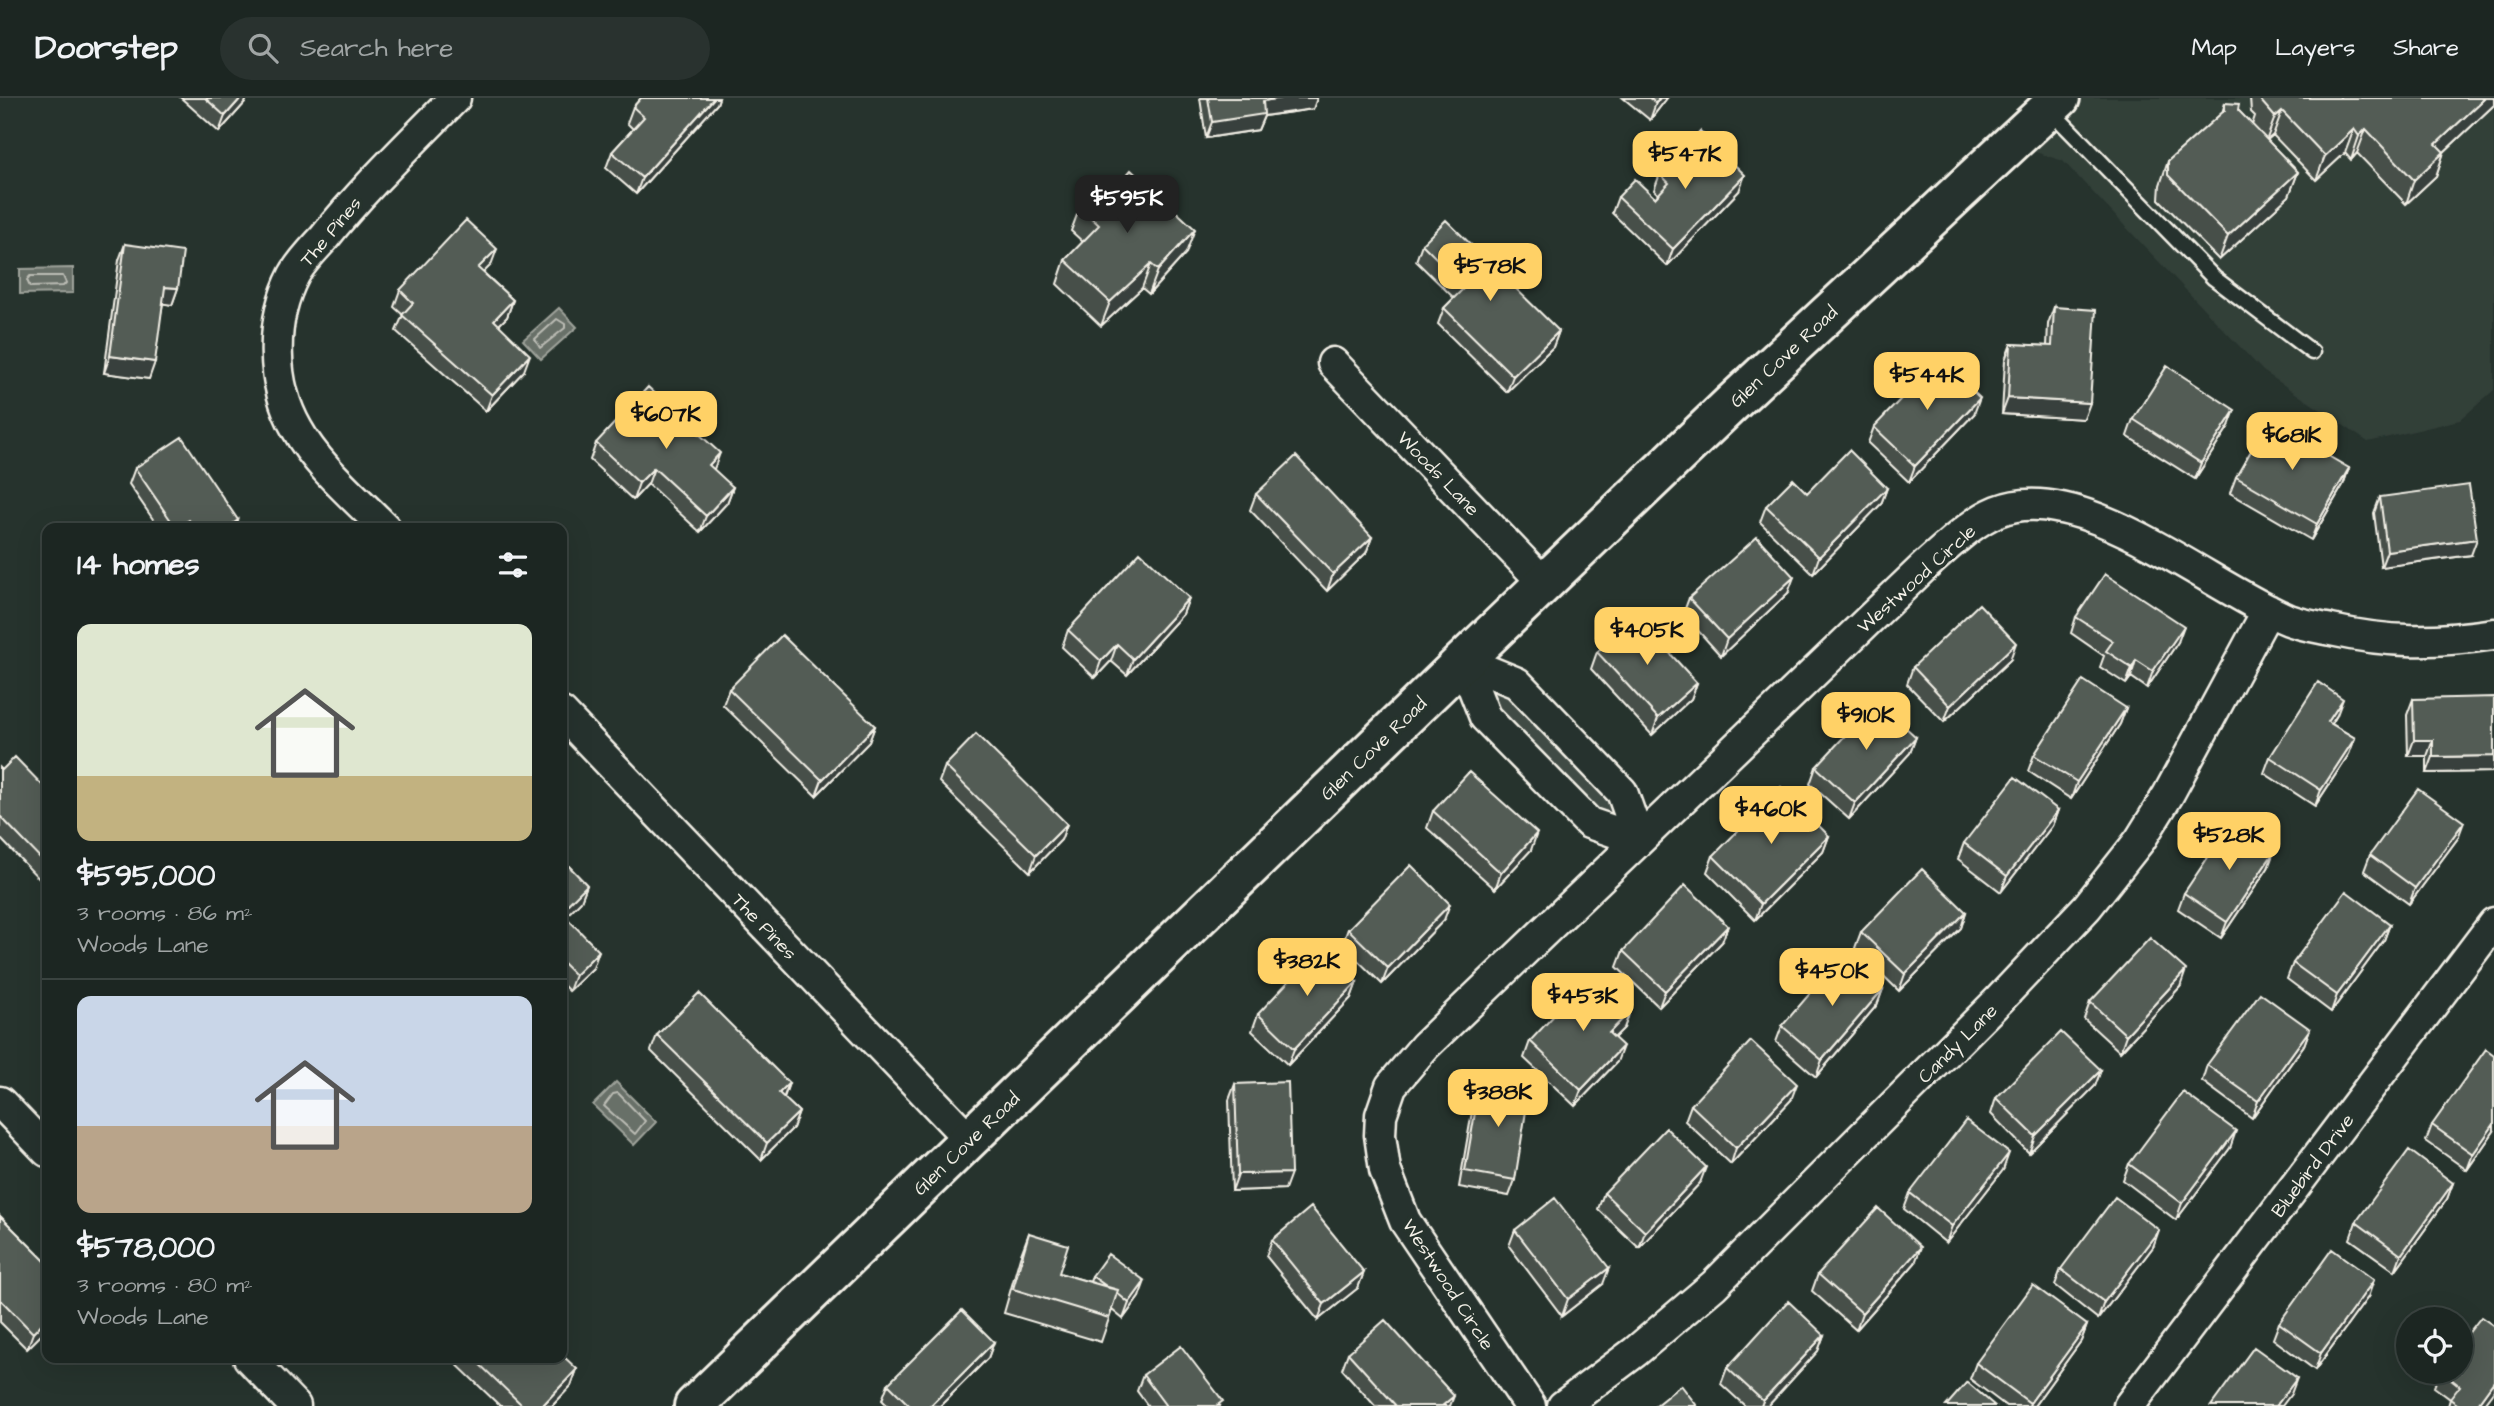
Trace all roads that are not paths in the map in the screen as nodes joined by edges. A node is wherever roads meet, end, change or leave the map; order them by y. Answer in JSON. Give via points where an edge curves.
{"nodes":[{"id":1,"x":455,"y":98,"type":"edge"},
{"id":2,"x":2054,"y":103,"type":"edge"},
{"id":3,"x":2312,"y":352,"type":"dead end"},
{"id":4,"x":1332,"y":363,"type":"dead end"},
{"id":5,"x":380,"y":523,"type":"edge"},
{"id":6,"x":1545,"y":584,"type":"junction"},
{"id":7,"x":2268,"y":611,"type":"junction"},
{"id":8,"x":2494,"y":634,"type":"edge"},
{"id":9,"x":1464,"y":661,"type":"junction"},
{"id":10,"x":567,"y":718,"type":"edge"},
{"id":11,"x":1639,"y":840,"type":"junction"},
{"id":12,"x":2494,"y":922,"type":"edge"},
{"id":13,"x":0,"y":1102,"type":"edge"},
{"id":14,"x":969,"y":1139,"type":"junction"},
{"id":15,"x":42,"y":1145,"type":"edge"},
{"id":16,"x":254,"y":1363,"type":"edge"},
{"id":17,"x":295,"y":1406,"type":"edge"},
{"id":18,"x":694,"y":1406,"type":"edge"},
{"id":19,"x":1530,"y":1406,"type":"edge"},
{"id":20,"x":1563,"y":1406,"type":"edge"},
{"id":21,"x":2129,"y":1406,"type":"edge"}],
"edges":[{"from":1,"to":5,"type":"street","name":"The Pines","via":[[351,203],[295,274],[282,307],[276,352],[295,427],[312,452]]},
{"from":2,"to":3,"type":"lane","via":[[2214,278]]},
{"from":2,"to":6,"type":"main road","name":"Glen Cove Road"},
{"from":4,"to":6,"type":"street","name":"Woods Lane"},
{"from":6,"to":9,"type":"main road","name":"Glen Cove Road"},
{"from":7,"to":8,"type":"street","name":"Westwood Circle","via":[[2292,621],[2408,642]]},
{"from":7,"to":11,"type":"street","name":"Westwood Circle","via":[[2104,520],[2044,504],[1998,511],[1966,530],[1926,565]]},
{"from":7,"to":20,"type":"street","name":"Candy Lane","via":[[2140,841],[2087,907],[1714,1284]]},
{"from":9,"to":11,"type":"street","via":[[1517,683],[1526,692],[1622,792]]},
{"from":9,"to":11,"type":"street","via":[[1485,717],[1589,822]]},
{"from":9,"to":14,"type":"main road","name":"Glen Cove Road"},
{"from":10,"to":14,"type":"street","name":"The Pines"},
{"from":11,"to":19,"type":"street","name":"Westwood Circle","via":[[1425,1046],[1391,1086],[1381,1115],[1385,1170],[1405,1221]]},
{"from":12,"to":21,"type":"street","name":"Bluebird Drive"},
{"from":13,"to":15,"type":"street"},
{"from":14,"to":18,"type":"main road","name":"Glen Cove Road"},
{"from":16,"to":17,"type":"street"}]}
